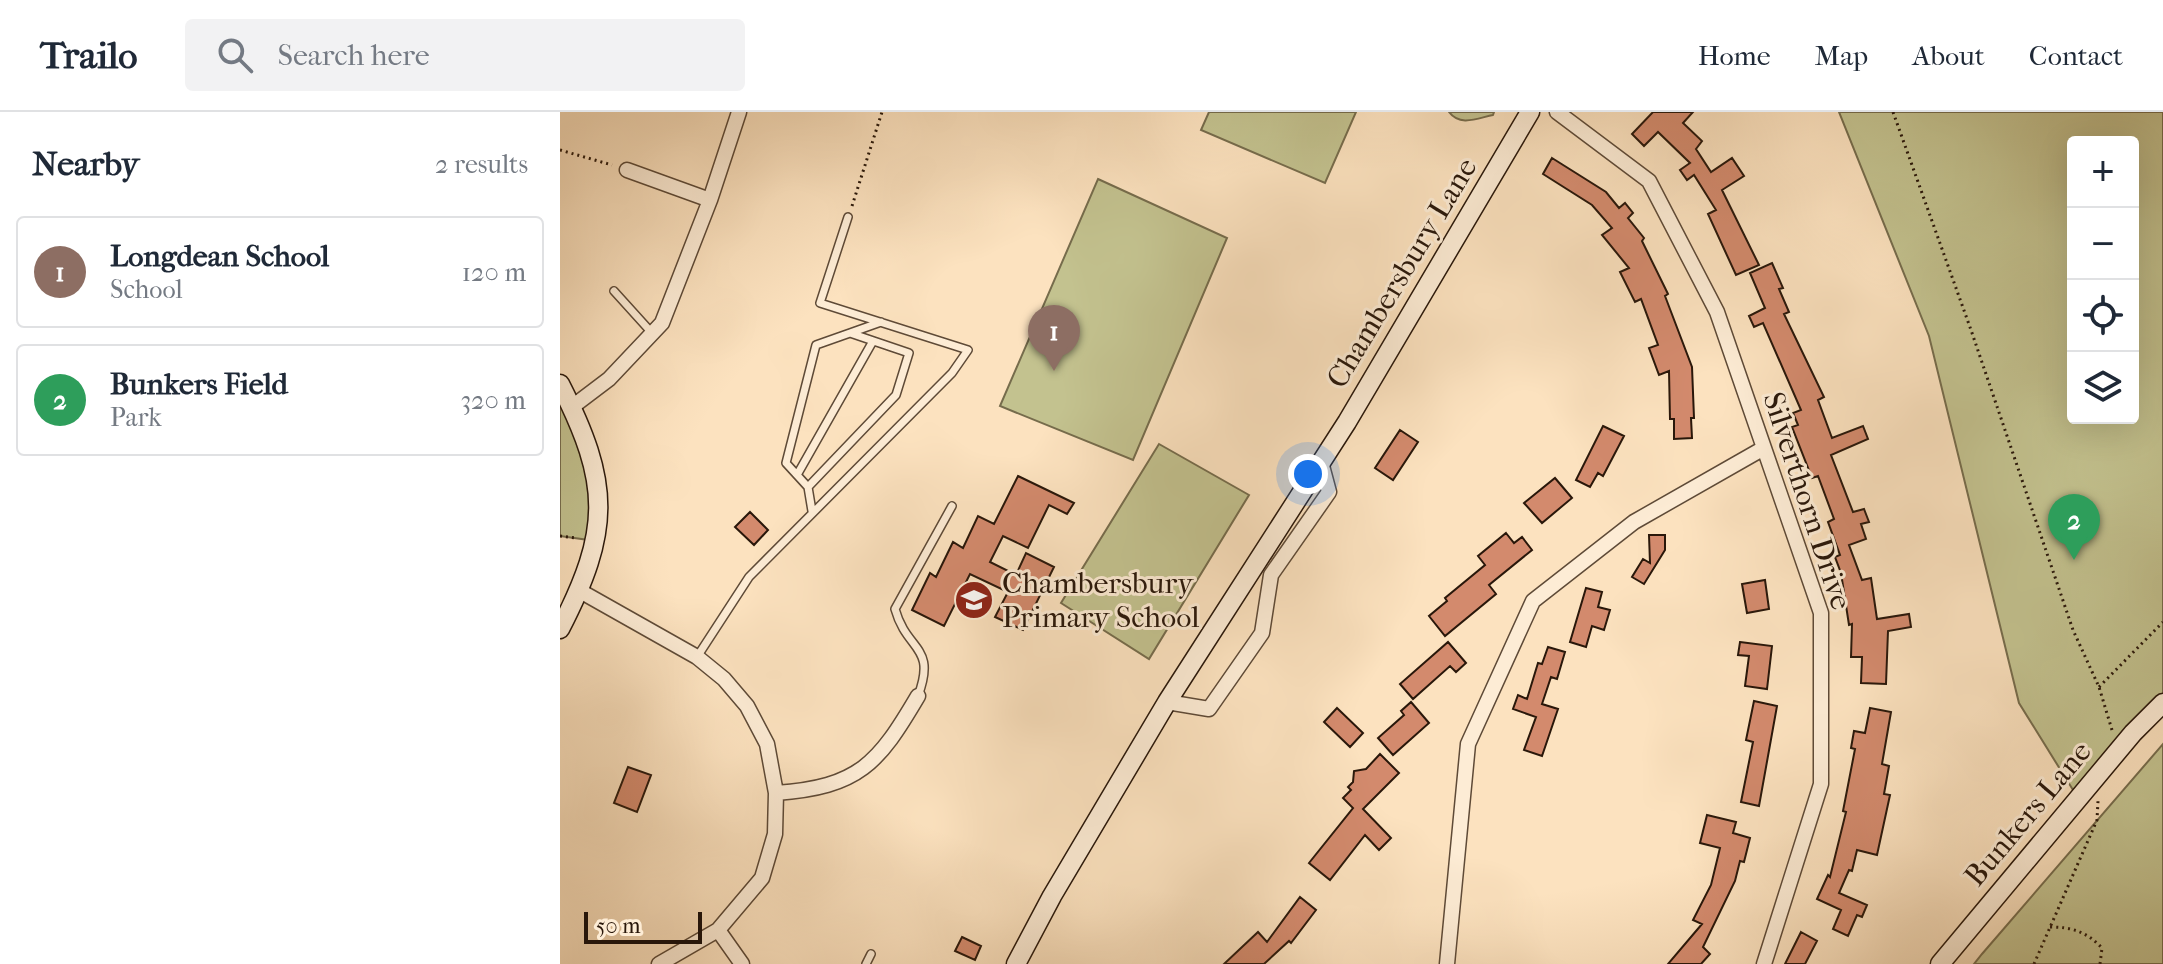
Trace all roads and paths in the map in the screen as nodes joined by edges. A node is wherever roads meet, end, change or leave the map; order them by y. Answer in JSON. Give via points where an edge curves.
{"nodes":[{"id":1,"x":739,"y":112,"type":"edge"},
{"id":2,"x":882,"y":112,"type":"edge"},
{"id":3,"x":1530,"y":112,"type":"edge"},
{"id":4,"x":1557,"y":112,"type":"edge"},
{"id":5,"x":1893,"y":112,"type":"edge"},
{"id":6,"x":560,"y":150,"type":"edge"},
{"id":7,"x":627,"y":170,"type":"joint"},
{"id":8,"x":710,"y":200,"type":"junction"},
{"id":9,"x":848,"y":217,"type":"joint"},
{"id":10,"x":614,"y":291,"type":"dead end"},
{"id":11,"x":881,"y":322,"type":"junction"},
{"id":12,"x":652,"y":333,"type":"junction"},
{"id":13,"x":850,"y":333,"type":"junction"},
{"id":14,"x":873,"y":341,"type":"junction"},
{"id":15,"x":560,"y":384,"type":"edge"},
{"id":16,"x":572,"y":407,"type":"junction"},
{"id":17,"x":1764,"y":448,"type":"junction"},
{"id":18,"x":1321,"y":462,"type":"junction"},
{"id":19,"x":797,"y":475,"type":"junction"},
{"id":20,"x":808,"y":487,"type":"junction"},
{"id":21,"x":952,"y":506,"type":"dead end"},
{"id":22,"x":812,"y":511,"type":"junction"},
{"id":23,"x":580,"y":591,"type":"junction"},
{"id":24,"x":2163,"y":622,"type":"edge"},
{"id":25,"x":560,"y":629,"type":"edge"},
{"id":26,"x":697,"y":657,"type":"junction"},
{"id":27,"x":2099,"y":687,"type":"junction"},
{"id":28,"x":918,"y":696,"type":"joint"},
{"id":29,"x":1167,"y":702,"type":"junction"},
{"id":30,"x":2163,"y":703,"type":"edge"},
{"id":31,"x":2118,"y":751,"type":"junction"},
{"id":32,"x":2089,"y":785,"type":"junction"},
{"id":33,"x":776,"y":793,"type":"junction"},
{"id":34,"x":2050,"y":927,"type":"junction"},
{"id":35,"x":718,"y":930,"type":"junction"},
{"id":36,"x":871,"y":954,"type":"dead end"},
{"id":37,"x":659,"y":964,"type":"edge"},
{"id":38,"x":742,"y":964,"type":"edge"},
{"id":39,"x":866,"y":964,"type":"edge"},
{"id":40,"x":1016,"y":964,"type":"edge"},
{"id":41,"x":1447,"y":964,"type":"edge"},
{"id":42,"x":1764,"y":964,"type":"edge"},
{"id":43,"x":1940,"y":964,"type":"edge"},
{"id":44,"x":2034,"y":964,"type":"edge"},
{"id":45,"x":2100,"y":964,"type":"edge"}],
"edges":[{"from":1,"to":8,"type":"street"},
{"from":2,"to":9,"type":"path"},
{"from":3,"to":18,"type":"street","name":"Chambersbury Lane"},
{"from":4,"to":17,"type":"street","name":"Silverthorn Drive","via":[[1649,181],[1717,312]]},
{"from":5,"to":27,"type":"path","via":[[2073,630]]},
{"from":6,"to":7,"type":"path"},
{"from":7,"to":8,"type":"street"},
{"from":8,"to":12,"type":"street","via":[[662,323]]},
{"from":9,"to":11,"type":"lane","via":[[820,303]]},
{"from":10,"to":12,"type":"lane"},
{"from":11,"to":13,"type":"lane"},
{"from":11,"to":22,"type":"lane","via":[[968,350],[952,373]]},
{"from":12,"to":16,"type":"street","via":[[609,379]]},
{"from":13,"to":14,"type":"lane"},
{"from":13,"to":19,"type":"lane","via":[[816,345],[786,463]]},
{"from":14,"to":19,"type":"lane"},
{"from":14,"to":20,"type":"lane","via":[[909,353],[896,395]]},
{"from":15,"to":16,"type":"street"},
{"from":16,"to":23,"type":"street","via":[[588,444],[599,494],[596,541]]},
{"from":17,"to":41,"type":"street","via":[[1634,522],[1533,601],[1468,744]]},
{"from":17,"to":42,"type":"street","name":"Silverthorn Drive","via":[[1821,613],[1821,784]]},
{"from":18,"to":29,"type":"street","name":"Chambersbury Lane"},
{"from":18,"to":29,"type":"street","via":[[1329,492],[1271,575],[1262,633],[1209,709]]},
{"from":19,"to":20,"type":"lane"},
{"from":20,"to":22,"type":"lane"},
{"from":21,"to":28,"type":"lane","via":[[895,609],[899,625],[924,657],[926,675]]},
{"from":22,"to":26,"type":"lane","via":[[749,577]]},
{"from":23,"to":25,"type":"street"},
{"from":23,"to":26,"type":"street"},
{"from":24,"to":27,"type":"path"},
{"from":26,"to":33,"type":"street","via":[[747,706],[767,744]]},
{"from":27,"to":31,"type":"path"},
{"from":28,"to":33,"type":"street","via":[[873,762],[838,783]]},
{"from":29,"to":40,"type":"street","name":"Chambersbury Lane"},
{"from":30,"to":31,"type":"street","name":"Bunkers Lane"},
{"from":31,"to":32,"type":"street","name":"Bunkers Lane"},
{"from":32,"to":34,"type":"path","via":[[2098,799],[2097,820]]},
{"from":32,"to":43,"type":"street","name":"Bunkers Lane"},
{"from":33,"to":35,"type":"street","via":[[775,834],[762,878]]},
{"from":34,"to":44,"type":"path"},
{"from":34,"to":45,"type":"path","via":[[2069,927],[2092,937],[2102,948]]},
{"from":35,"to":37,"type":"street"},
{"from":35,"to":38,"type":"street"},
{"from":36,"to":39,"type":"lane"}]}
